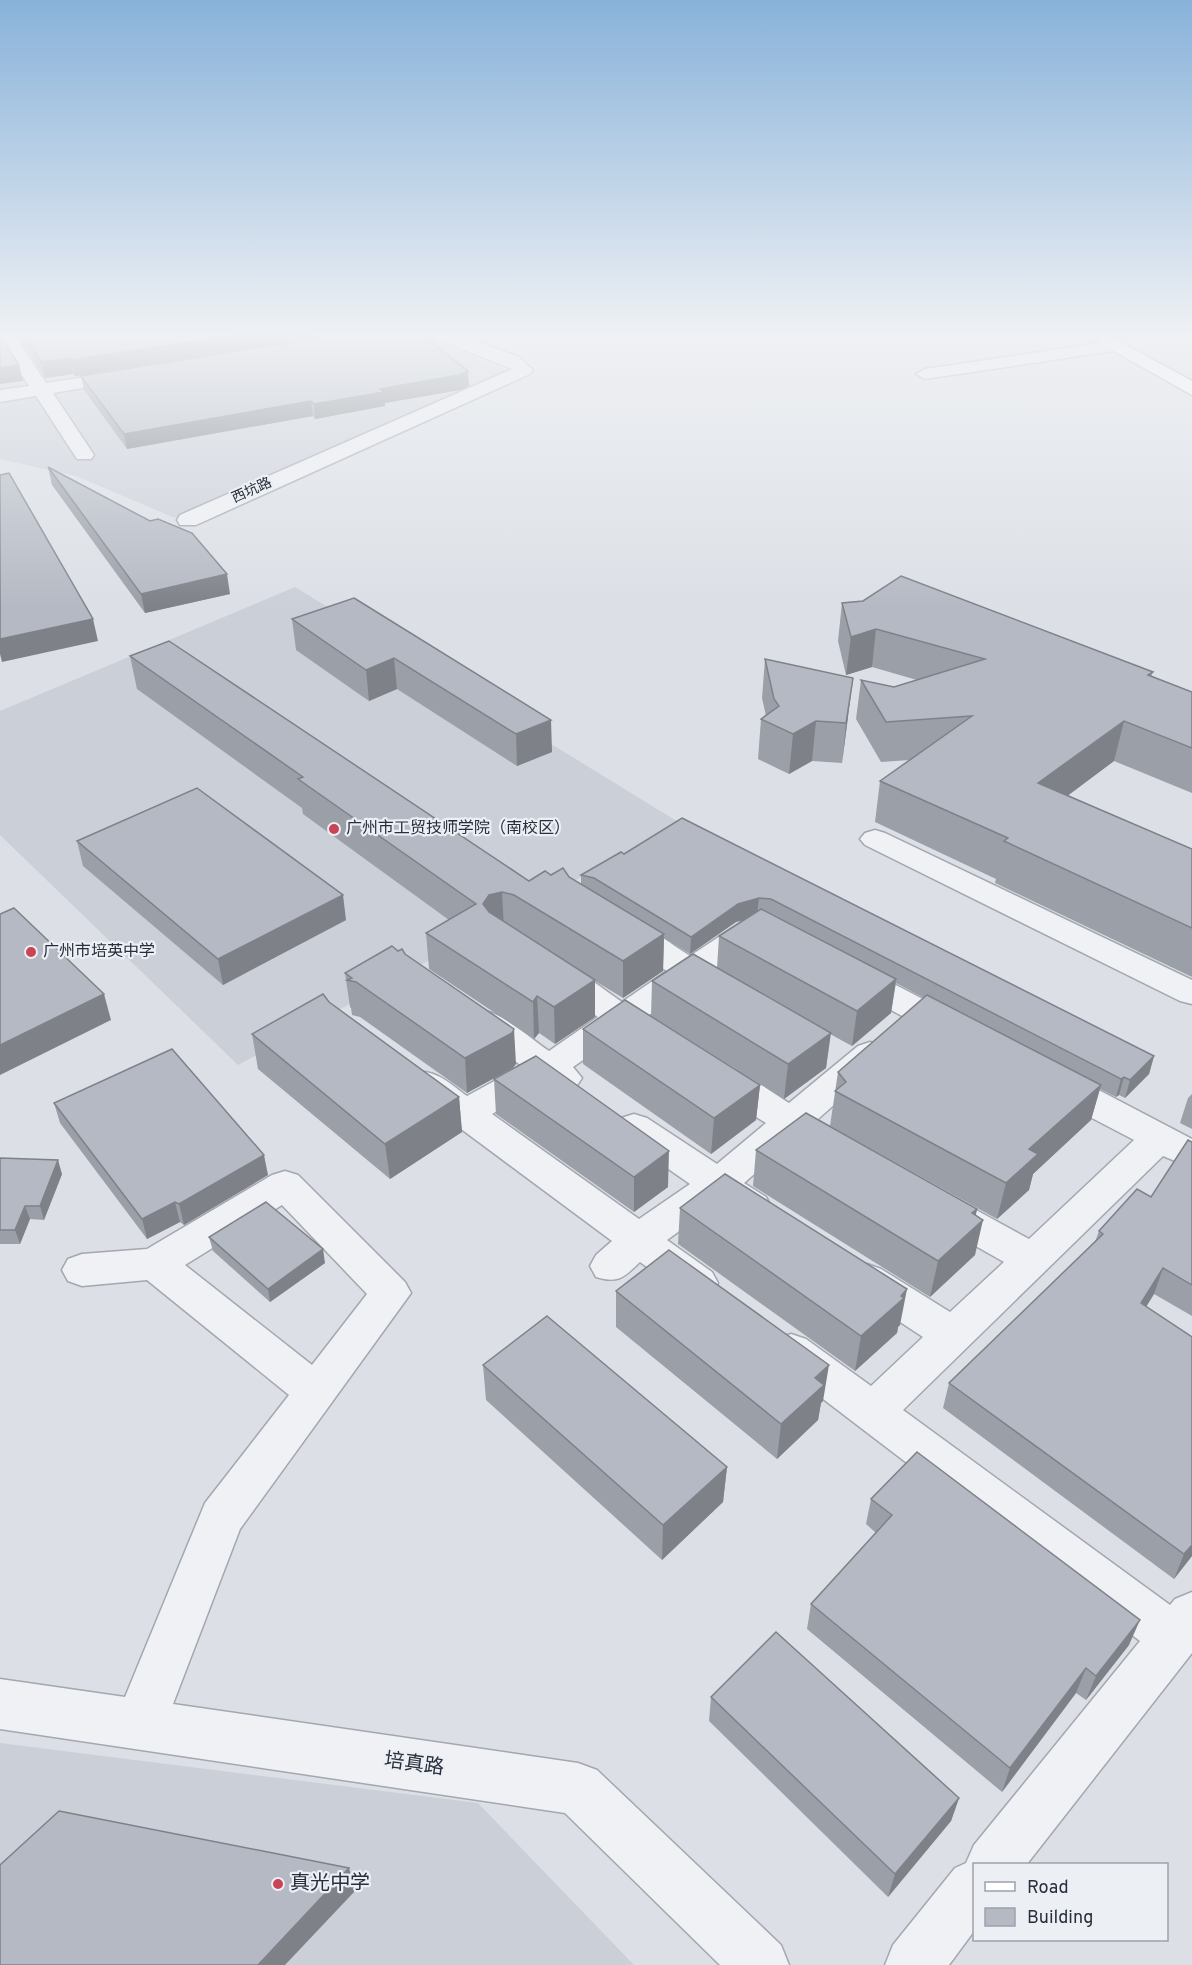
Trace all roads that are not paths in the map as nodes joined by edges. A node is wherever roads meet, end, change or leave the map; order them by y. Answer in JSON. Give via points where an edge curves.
{"nodes":[{"id":1,"x":63,"y":424,"type":"edge"},
{"id":2,"x":409,"y":424,"type":"edge"},
{"id":3,"x":84,"y":455,"type":"dead end"},
{"id":4,"x":188,"y":520,"type":"dead end"},
{"id":5,"x":875,"y":839,"type":"dead end"},
{"id":6,"x":602,"y":916,"type":"edge"},
{"id":7,"x":787,"y":942,"type":"edge"},
{"id":8,"x":534,"y":960,"type":"edge"},
{"id":9,"x":828,"y":963,"type":"edge"},
{"id":10,"x":693,"y":973,"type":"junction"},
{"id":11,"x":1192,"y":993,"type":"edge"},
{"id":12,"x":733,"y":996,"type":"edge"},
{"id":13,"x":452,"y":1000,"type":"edge"},
{"id":14,"x":918,"y":1011,"type":"junction"},
{"id":15,"x":624,"y":1019,"type":"junction"},
{"id":16,"x":663,"y":1043,"type":"edge"},
{"id":17,"x":981,"y":1044,"type":"edge"},
{"id":18,"x":393,"y":1060,"type":"edge"},
{"id":19,"x":693,"y":1062,"type":"edge"},
{"id":20,"x":549,"y":1067,"type":"junction"},
{"id":21,"x":1033,"y":1072,"type":"edge"},
{"id":22,"x":465,"y":1113,"type":"junction"},
{"id":23,"x":791,"y":1123,"type":"junction"},
{"id":24,"x":1175,"y":1146,"type":"edge"},
{"id":25,"x":861,"y":1162,"type":"edge"},
{"id":26,"x":717,"y":1185,"type":"junction"},
{"id":27,"x":911,"y":1191,"type":"edge"},
{"id":28,"x":786,"y":1229,"type":"edge"},
{"id":29,"x":624,"y":1253,"type":"junction"},
{"id":30,"x":1032,"y":1259,"type":"junction"},
{"id":31,"x":835,"y":1260,"type":"edge"},
{"id":32,"x":155,"y":1264,"type":"junction"},
{"id":33,"x":82,"y":1270,"type":"dead end"},
{"id":34,"x":723,"y":1301,"type":"edge"},
{"id":35,"x":761,"y":1329,"type":"edge"},
{"id":36,"x":953,"y":1335,"type":"junction"},
{"id":37,"x":316,"y":1392,"type":"junction"},
{"id":38,"x":874,"y":1411,"type":"junction"},
{"id":39,"x":1183,"y":1626,"type":"edge"},
{"id":40,"x":0,"y":1704,"type":"edge"},
{"id":41,"x":139,"y":1725,"type":"junction"},
{"id":42,"x":994,"y":1863,"type":"edge"},
{"id":43,"x":973,"y":1890,"type":"edge"},
{"id":44,"x":761,"y":1965,"type":"edge"},
{"id":45,"x":913,"y":1965,"type":"edge"}],
"edges":[{"from":1,"to":3,"type":"street"},
{"from":2,"to":4,"type":"street","name":"西坑路"},
{"from":5,"to":11,"type":"street"},
{"from":6,"to":10,"type":"street"},
{"from":7,"to":10,"type":"street","via":[[757,926]]},
{"from":8,"to":15,"type":"street"},
{"from":9,"to":14,"type":"street"},
{"from":10,"to":12,"type":"street"},
{"from":10,"to":15,"type":"street"},
{"from":13,"to":20,"type":"street"},
{"from":14,"to":17,"type":"street"},
{"from":14,"to":23,"type":"street","via":[[840,1058]]},
{"from":15,"to":16,"type":"street"},
{"from":15,"to":20,"type":"street"},
{"from":18,"to":22,"type":"street"},
{"from":19,"to":23,"type":"street"},
{"from":20,"to":22,"type":"street"},
{"from":20,"to":26,"type":"street"},
{"from":21,"to":24,"type":"street"},
{"from":22,"to":29,"type":"street"},
{"from":23,"to":25,"type":"street"},
{"from":23,"to":26,"type":"street"},
{"from":24,"to":30,"type":"street"},
{"from":26,"to":28,"type":"street"},
{"from":26,"to":29,"type":"street"},
{"from":27,"to":30,"type":"street"},
{"from":29,"to":34,"type":"street"},
{"from":30,"to":36,"type":"street"},
{"from":31,"to":36,"type":"street"},
{"from":32,"to":33,"type":"street"},
{"from":32,"to":37,"type":"street"},
{"from":32,"to":37,"type":"street","via":[[285,1185],[391,1293]]},
{"from":35,"to":38,"type":"street"},
{"from":36,"to":38,"type":"street"},
{"from":37,"to":41,"type":"street","via":[[221,1518]]},
{"from":38,"to":39,"type":"street"},
{"from":39,"to":42,"type":"street"},
{"from":40,"to":41,"type":"street","name":"培真路"},
{"from":41,"to":44,"type":"street","name":"培真路","via":[[578,1789]]},
{"from":43,"to":45,"type":"street"}]}
